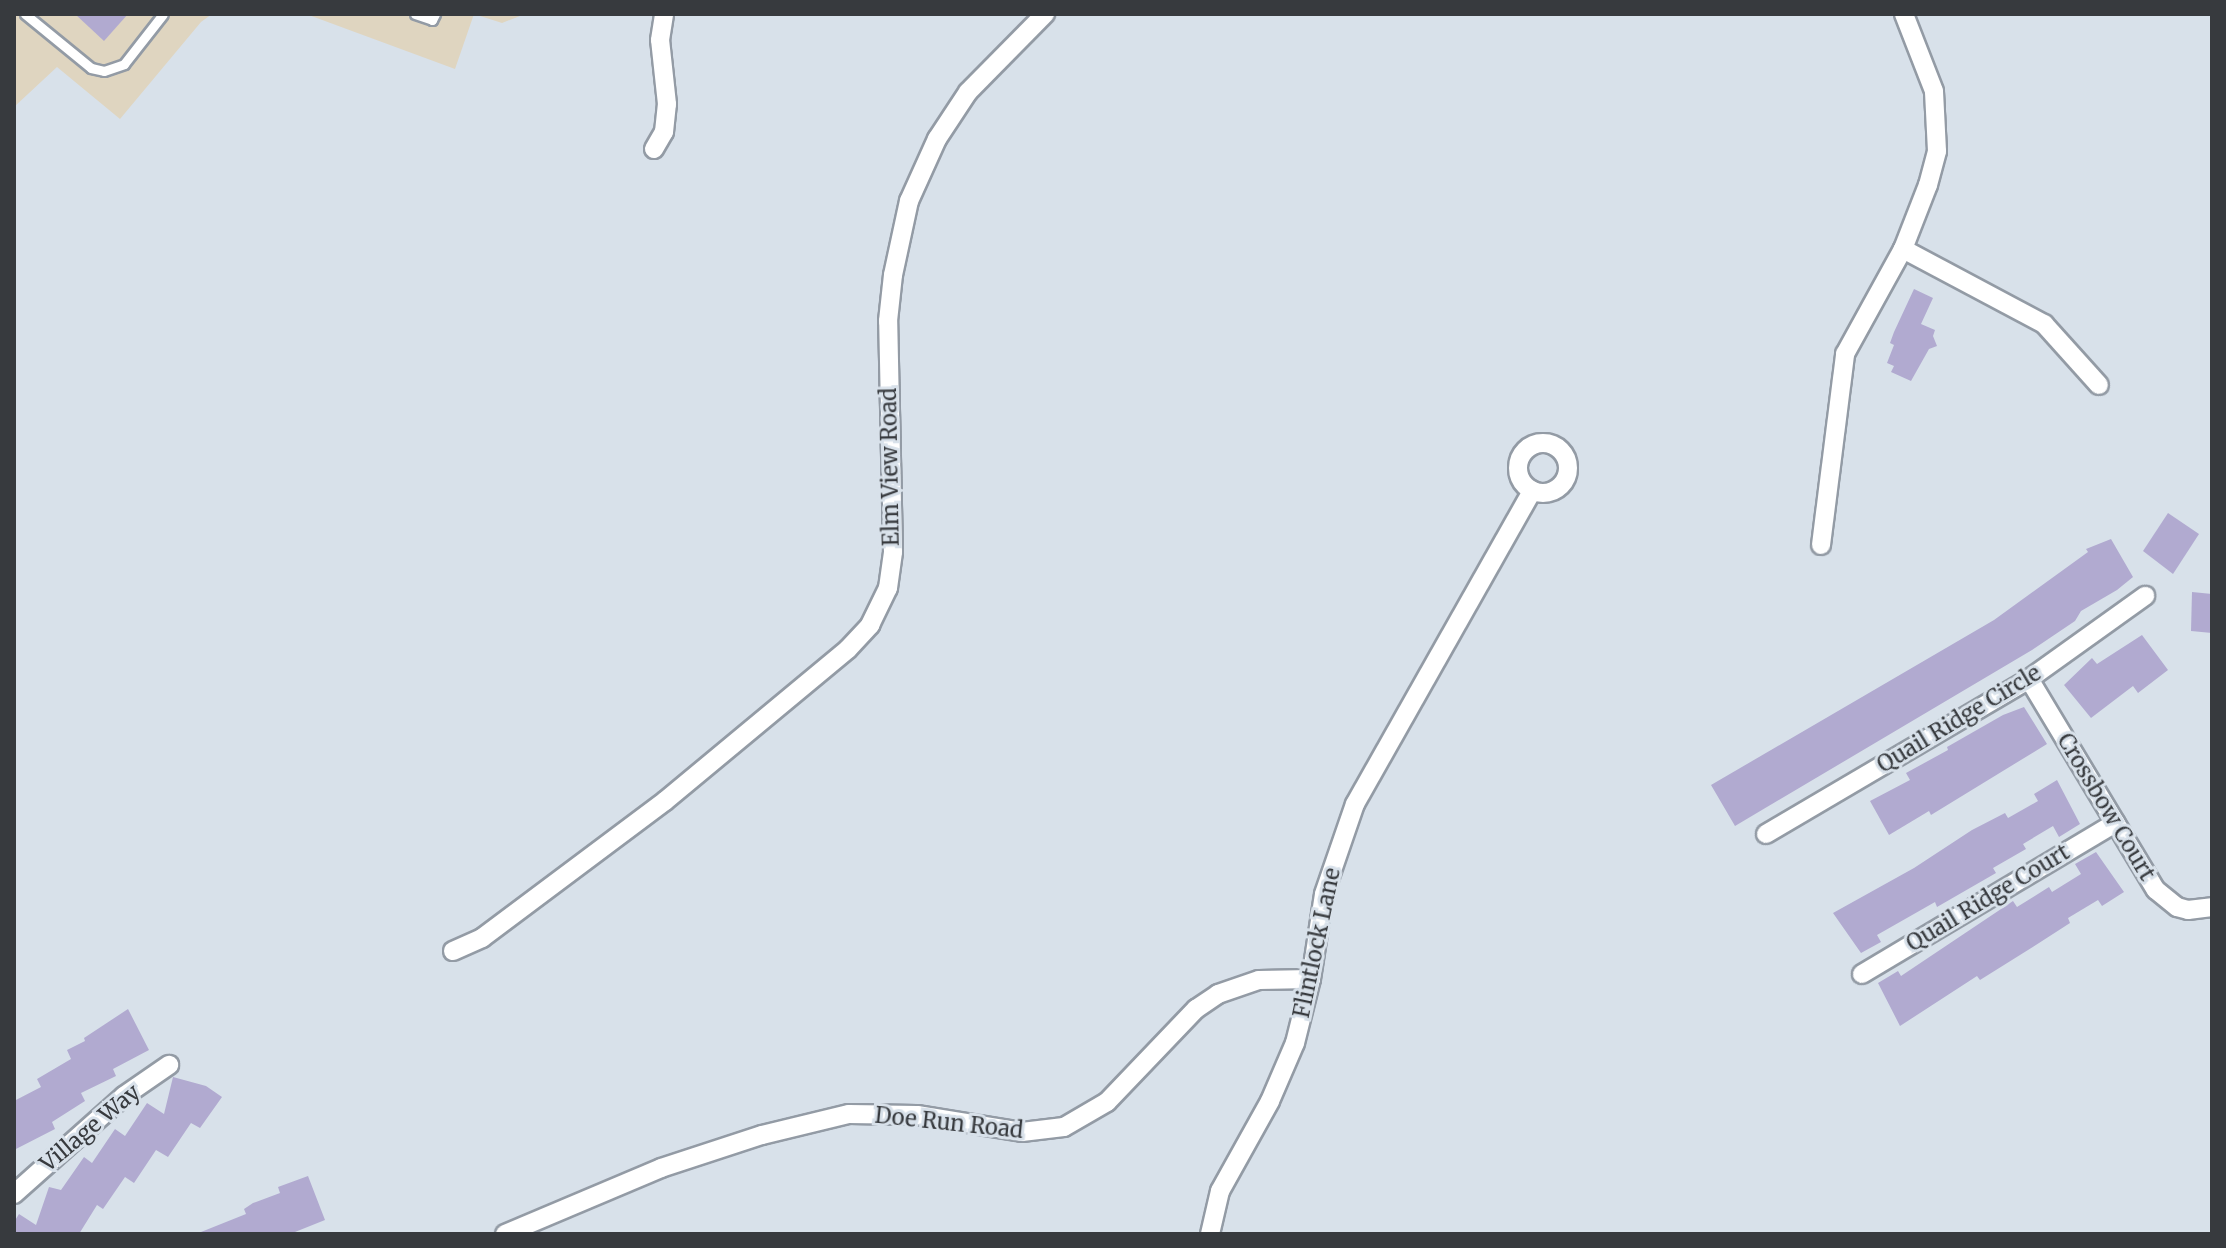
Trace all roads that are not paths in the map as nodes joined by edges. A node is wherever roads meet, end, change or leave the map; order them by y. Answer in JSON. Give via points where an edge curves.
{"nodes":[{"id":1,"x":25,"y":14,"type":"edge"},
{"id":2,"x":163,"y":14,"type":"edge"},
{"id":3,"x":415,"y":14,"type":"edge"},
{"id":4,"x":435,"y":14,"type":"edge"},
{"id":5,"x":664,"y":14,"type":"edge"},
{"id":6,"x":1045,"y":14,"type":"edge"},
{"id":7,"x":1904,"y":14,"type":"edge"},
{"id":8,"x":654,"y":149,"type":"dead end"},
{"id":9,"x":1903,"y":249,"type":"junction"},
{"id":10,"x":2099,"y":385,"type":"dead end"},
{"id":11,"x":1532,"y":491,"type":"dead end"},
{"id":12,"x":1821,"y":545,"type":"dead end"},
{"id":13,"x":2145,"y":596,"type":"dead end"},
{"id":14,"x":2029,"y":679,"type":"junction"},
{"id":15,"x":2115,"y":823,"type":"junction"},
{"id":16,"x":1766,"y":834,"type":"dead end"},
{"id":17,"x":2207,"y":909,"type":"edge"},
{"id":18,"x":453,"y":951,"type":"dead end"},
{"id":19,"x":1862,"y":974,"type":"dead end"},
{"id":20,"x":1311,"y":979,"type":"junction"},
{"id":21,"x":169,"y":1065,"type":"dead end"},
{"id":22,"x":14,"y":1194,"type":"edge"},
{"id":23,"x":505,"y":1234,"type":"edge"},
{"id":24,"x":1210,"y":1234,"type":"edge"}],
"edges":[{"from":1,"to":2,"type":"lane","via":[[91,68],[104,71],[124,64]]},
{"from":3,"to":4,"type":"lane","via":[[432,20]]},
{"from":5,"to":8,"type":"street","via":[[660,40],[667,104],[664,132]]},
{"from":6,"to":18,"type":"street","name":"Elm View Road","via":[[968,92],[937,139],[909,201],[888,321],[893,552],[888,588],[870,625],[665,801],[482,938]]},
{"from":7,"to":9,"type":"street","via":[[1931,80],[1938,139],[1928,185]]},
{"from":9,"to":10,"type":"street","via":[[2044,324]]},
{"from":9,"to":12,"type":"street","via":[[1842,362]]},
{"from":11,"to":20,"type":"street","name":"Flintlock Lane","via":[[1355,804],[1324,894]]},
{"from":13,"to":14,"type":"street","name":"Quail Ridge Circle"},
{"from":14,"to":15,"type":"street","name":"Crossbow Court"},
{"from":14,"to":16,"type":"street","name":"Quail Ridge Circle"},
{"from":15,"to":17,"type":"street","name":"Crossbow Court","via":[[2165,900],[2188,910]]},
{"from":15,"to":19,"type":"street","name":"Quail Ridge Court"},
{"from":20,"to":23,"type":"street","name":"Doe Run Road","via":[[1259,980],[1218,994],[1196,1009],[1107,1102],[1064,1127],[1022,1132],[917,1115],[849,1114],[661,1168]]},
{"from":20,"to":24,"type":"street","name":"Flintlock Lane","via":[[1295,1043],[1220,1191]]},
{"from":21,"to":22,"type":"street","name":"Village Way","via":[[124,1096]]}]}
